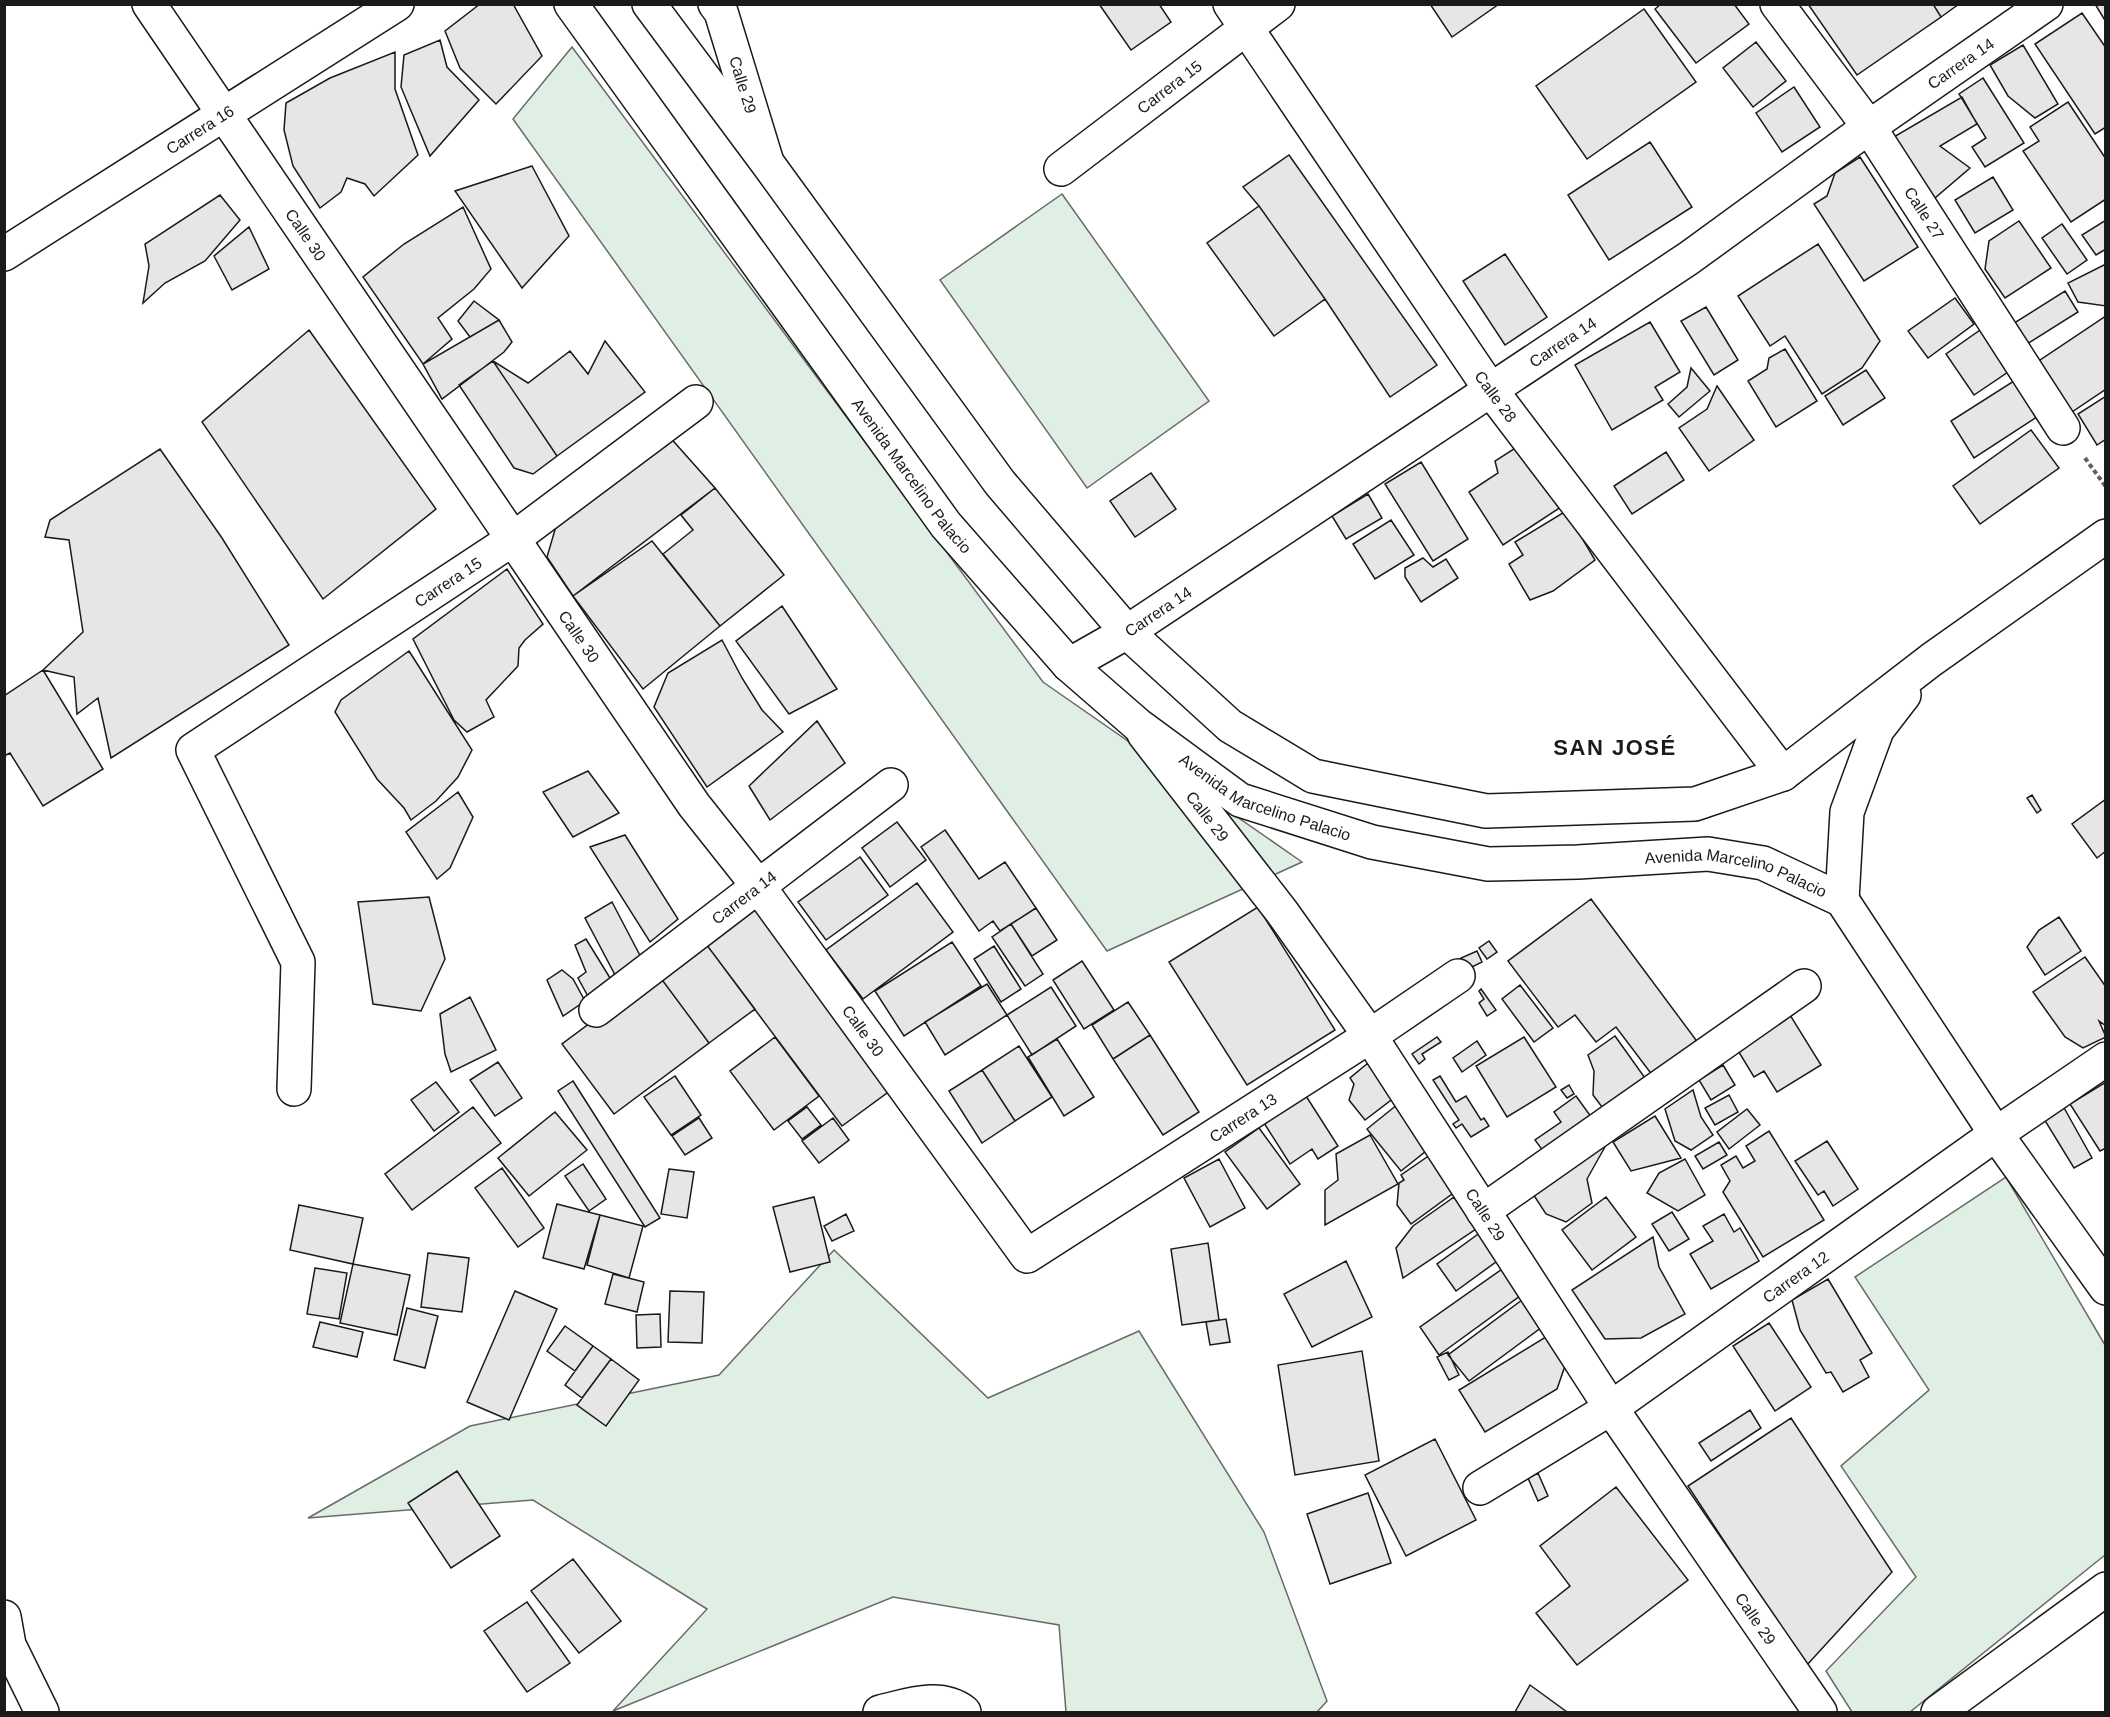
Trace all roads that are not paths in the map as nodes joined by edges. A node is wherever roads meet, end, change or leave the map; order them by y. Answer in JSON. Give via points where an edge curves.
{"nodes":[{"id":1,"x":149,"y":4,"type":"edge"},
{"id":2,"x":397,"y":4,"type":"edge"},
{"id":3,"x":572,"y":4,"type":"edge"},
{"id":4,"x":649,"y":4,"type":"edge"},
{"id":5,"x":715,"y":4,"type":"edge"},
{"id":6,"x":1278,"y":4,"type":"edge"},
{"id":7,"x":1777,"y":4,"type":"edge"},
{"id":8,"x":2046,"y":4,"type":"edge"},
{"id":9,"x":1238,"y":16,"type":"edge"},
{"id":10,"x":223,"y":114,"type":"junction"},
{"id":11,"x":1869,"y":127,"type":"junction"},
{"id":12,"x":768,"y":164,"type":"junction"},
{"id":13,"x":1060,"y":169,"type":"dead end"},
{"id":14,"x":4,"y":254,"type":"edge"},
{"id":15,"x":1490,"y":389,"type":"junction"},
{"id":16,"x":696,"y":402,"type":"dead end"},
{"id":17,"x":2063,"y":428,"type":"dead end"},
{"id":18,"x":2106,"y":536,"type":"edge"},
{"id":19,"x":513,"y":539,"type":"junction"},
{"id":20,"x":1126,"y":632,"type":"junction"},
{"id":21,"x":1931,"y":660,"type":"junction"},
{"id":22,"x":1069,"y":665,"type":"junction"},
{"id":23,"x":1137,"y":725,"type":"junction"},
{"id":24,"x":1783,"y":774,"type":"junction"},
{"id":25,"x":891,"y":785,"type":"dead end"},
{"id":26,"x":759,"y":887,"type":"junction"},
{"id":27,"x":1842,"y":900,"type":"junction"},
{"id":28,"x":1458,"y":976,"type":"dead end"},
{"id":29,"x":1804,"y":986,"type":"dead end"},
{"id":30,"x":596,"y":1010,"type":"dead end"},
{"id":31,"x":1370,"y":1036,"type":"junction"},
{"id":32,"x":2106,"y":1059,"type":"edge"},
{"id":33,"x":294,"y":1089,"type":"dead end"},
{"id":34,"x":1996,"y":1134,"type":"junction"},
{"id":35,"x":1483,"y":1211,"type":"junction"},
{"id":36,"x":1027,"y":1256,"type":"joint"},
{"id":37,"x":2106,"y":1288,"type":"edge"},
{"id":38,"x":1611,"y":1408,"type":"junction"},
{"id":39,"x":1480,"y":1488,"type":"dead end"},
{"id":40,"x":2106,"y":1589,"type":"edge"},
{"id":41,"x":6,"y":1637,"type":"edge"},
{"id":42,"x":42,"y":1713,"type":"edge"},
{"id":43,"x":880,"y":1713,"type":"edge"},
{"id":44,"x":964,"y":1713,"type":"edge"},
{"id":45,"x":1820,"y":1713,"type":"edge"},
{"id":46,"x":1938,"y":1713,"type":"edge"}],
"edges":[{"from":1,"to":10,"type":"street","name":"Calle 30"},
{"from":2,"to":10,"type":"street","name":"Carrera 16"},
{"from":3,"to":22,"type":"street","name":"Avenida Marcelino Palacio","via":[[945,525]]},
{"from":4,"to":12,"type":"street"},
{"from":5,"to":12,"type":"street","name":"Calle 29","via":[[721,12]]},
{"from":6,"to":9,"type":"street","name":"Carrera 15"},
{"from":7,"to":11,"type":"street","name":"Calle 27"},
{"from":8,"to":11,"type":"street","name":"Carrera 14"},
{"from":9,"to":13,"type":"street","name":"Carrera 15"},
{"from":9,"to":15,"type":"street","name":"Calle 28"},
{"from":10,"to":14,"type":"street","name":"Carrera 16"},
{"from":10,"to":19,"type":"street","name":"Calle 30"},
{"from":11,"to":15,"type":"street","name":"Carrera 14","via":[[1689,258]]},
{"from":11,"to":17,"type":"street","name":"Calle 27"},
{"from":12,"to":20,"type":"street","via":[[1000,483]]},
{"from":15,"to":20,"type":"street","name":"Carrera 14"},
{"from":15,"to":24,"type":"street","name":"Calle 28"},
{"from":16,"to":19,"type":"street","name":"Carrera 15"},
{"from":18,"to":21,"type":"street"},
{"from":19,"to":26,"type":"street","name":"Calle 30","via":[[694,805]]},
{"from":19,"to":33,"type":"street","name":"Carrera 15","via":[[193,750],[298,962]]},
{"from":20,"to":22,"type":"street","name":"Carrera 14"},
{"from":20,"to":24,"type":"street","via":[[1230,726],[1313,776],[1486,811],[1695,804]]},
{"from":21,"to":24,"type":"street"},
{"from":21,"to":27,"type":"street","via":[[1877,730],[1847,812]]},
{"from":22,"to":23,"type":"street","name":"Avenida Marcelino Palacio"},
{"from":23,"to":27,"type":"street","name":"Avenida Marcelino Palacio","via":[[1240,800],[1372,842],[1488,864],[1708,854],[1762,863]]},
{"from":23,"to":31,"type":"street","name":"Calle 29","via":[[1282,912]]},
{"from":25,"to":26,"type":"street","name":"Carrera 14"},
{"from":26,"to":30,"type":"street","name":"Carrera 14"},
{"from":26,"to":36,"type":"street","name":"Calle 30"},
{"from":27,"to":34,"type":"street","name":"Avenida Marcelino Palacio"},
{"from":28,"to":31,"type":"street","name":"Carrera 13"},
{"from":29,"to":35,"type":"street"},
{"from":31,"to":35,"type":"street","name":"Calle 29"},
{"from":31,"to":36,"type":"street","name":"Carrera 13"},
{"from":32,"to":34,"type":"street","name":"Carrera 12"},
{"from":34,"to":37,"type":"street","name":"Avenida Marcelino Palacio"},
{"from":34,"to":38,"type":"street","name":"Carrera 12"},
{"from":35,"to":38,"type":"street","name":"Calle 29"},
{"from":38,"to":39,"type":"street","name":"Carrera 12"},
{"from":38,"to":45,"type":"street","name":"Calle 29"},
{"from":40,"to":46,"type":"street"},
{"from":41,"to":42,"type":"street"},
{"from":43,"to":44,"type":"street","via":[[930,1701]]}]}
